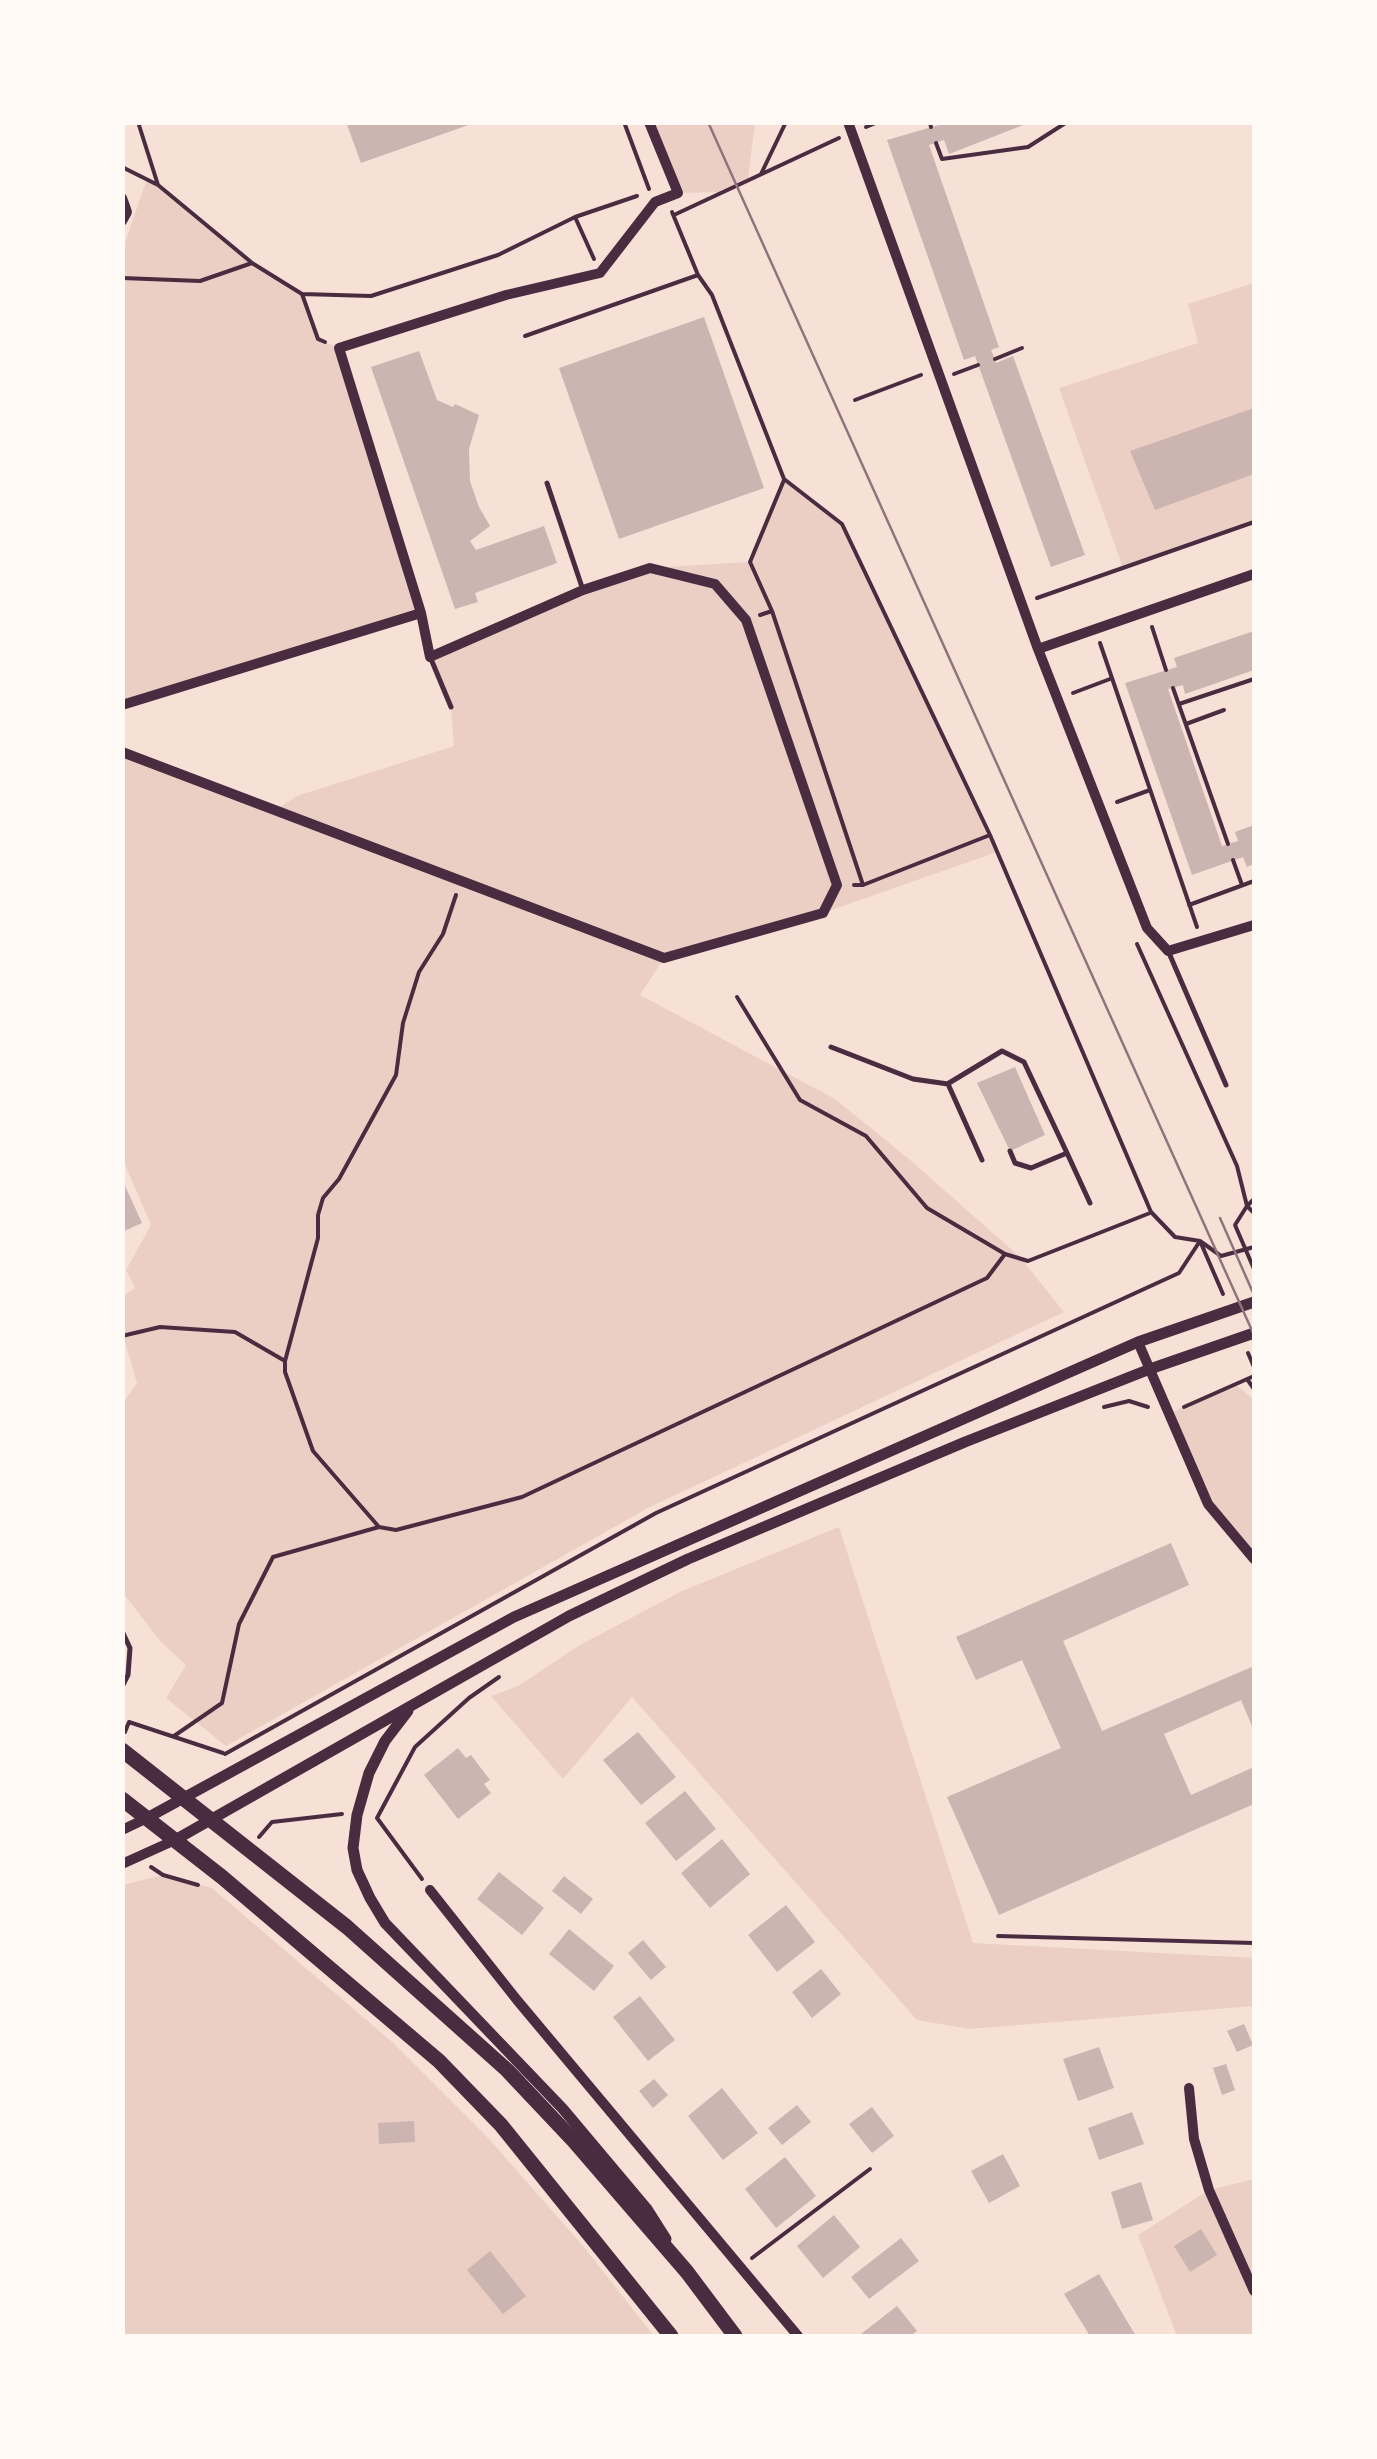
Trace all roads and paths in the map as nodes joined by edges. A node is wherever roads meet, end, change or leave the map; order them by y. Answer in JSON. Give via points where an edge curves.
{"nodes":[{"id":1,"x":138,"y":122,"type":"edge"},
{"id":2,"x":624,"y":122,"type":"edge"},
{"id":3,"x":648,"y":122,"type":"edge"},
{"id":4,"x":786,"y":122,"type":"edge"},
{"id":5,"x":1067,"y":122,"type":"edge"},
{"id":6,"x":850,"y":128,"type":"edge"},
{"id":7,"x":936,"y":143,"type":"dead end"},
{"id":8,"x":122,"y":167,"type":"edge"},
{"id":9,"x":760,"y":174,"type":"junction"},
{"id":10,"x":158,"y":184,"type":"junction"},
{"id":11,"x":122,"y":198,"type":"edge"},
{"id":12,"x":655,"y":202,"type":"junction"},
{"id":13,"x":676,"y":214,"type":"junction"},
{"id":14,"x":575,"y":217,"type":"junction"},
{"id":15,"x":122,"y":221,"type":"edge"},
{"id":16,"x":252,"y":263,"type":"junction"},
{"id":17,"x":600,"y":273,"type":"junction"},
{"id":18,"x":698,"y":274,"type":"junction"},
{"id":19,"x":122,"y":278,"type":"edge"},
{"id":20,"x":302,"y":294,"type":"junction"},
{"id":21,"x":526,"y":336,"type":"dead end"},
{"id":22,"x":339,"y":348,"type":"junction"},
{"id":23,"x":1022,"y":348,"type":"dead end"},
{"id":24,"x":994,"y":359,"type":"dead end"},
{"id":25,"x":978,"y":366,"type":"dead end"},
{"id":26,"x":937,"y":375,"type":"junction"},
{"id":27,"x":856,"y":400,"type":"dead end"},
{"id":28,"x":784,"y":480,"type":"junction"},
{"id":29,"x":547,"y":483,"type":"dead end"},
{"id":30,"x":1254,"y":522,"type":"edge"},
{"id":31,"x":1254,"y":574,"type":"edge"},
{"id":32,"x":584,"y":590,"type":"junction"},
{"id":33,"x":1021,"y":604,"type":"junction"},
{"id":34,"x":772,"y":611,"type":"junction"},
{"id":35,"x":1146,"y":611,"type":"junction"},
{"id":36,"x":421,"y":613,"type":"junction"},
{"id":37,"x":746,"y":620,"type":"junction"},
{"id":38,"x":1095,"y":629,"type":"junction"},
{"id":39,"x":1038,"y":648,"type":"junction"},
{"id":40,"x":430,"y":656,"type":"junction"},
{"id":41,"x":1166,"y":670,"type":"dead end"},
{"id":42,"x":1112,"y":678,"type":"junction"},
{"id":43,"x":1254,"y":679,"type":"edge"},
{"id":44,"x":1173,"y":688,"type":"dead end"},
{"id":45,"x":1058,"y":699,"type":"junction"},
{"id":46,"x":1178,"y":704,"type":"junction"},
{"id":47,"x":122,"y":706,"type":"edge"},
{"id":48,"x":452,"y":708,"type":"dead end"},
{"id":49,"x":1224,"y":710,"type":"dead end"},
{"id":50,"x":1186,"y":724,"type":"junction"},
{"id":51,"x":122,"y":752,"type":"edge"},
{"id":52,"x":1150,"y":790,"type":"junction"},
{"id":53,"x":1100,"y":808,"type":"junction"},
{"id":54,"x":990,"y":836,"type":"junction"},
{"id":55,"x":1228,"y":844,"type":"dead end"},
{"id":56,"x":1233,"y":860,"type":"dead end"},
{"id":57,"x":460,"y":881,"type":"junction"},
{"id":58,"x":1254,"y":881,"type":"edge"},
{"id":59,"x":837,"y":885,"type":"junction"},
{"id":60,"x":863,"y":885,"type":"junction"},
{"id":61,"x":1242,"y":885,"type":"junction"},
{"id":62,"x":1190,"y":905,"type":"junction"},
{"id":63,"x":1254,"y":925,"type":"edge"},
{"id":64,"x":1202,"y":940,"type":"junction"},
{"id":65,"x":1168,"y":950,"type":"junction"},
{"id":66,"x":737,"y":997,"type":"dead end"},
{"id":67,"x":1162,"y":998,"type":"dead end"},
{"id":68,"x":831,"y":1047,"type":"dead end"},
{"id":69,"x":948,"y":1084,"type":"junction"},
{"id":70,"x":1226,"y":1085,"type":"dead end"},
{"id":71,"x":1010,"y":1150,"type":"dead end"},
{"id":72,"x":1067,"y":1153,"type":"junction"},
{"id":73,"x":982,"y":1160,"type":"dead end"},
{"id":74,"x":1254,"y":1198,"type":"edge"},
{"id":75,"x":1090,"y":1203,"type":"dead end"},
{"id":76,"x":1247,"y":1206,"type":"junction"},
{"id":77,"x":1151,"y":1212,"type":"junction"},
{"id":78,"x":1254,"y":1213,"type":"edge"},
{"id":79,"x":1200,"y":1241,"type":"junction"},
{"id":80,"x":1254,"y":1247,"type":"edge"},
{"id":81,"x":1005,"y":1254,"type":"junction"},
{"id":82,"x":1254,"y":1269,"type":"edge"},
{"id":83,"x":1254,"y":1302,"type":"edge"},
{"id":84,"x":1254,"y":1333,"type":"edge"},
{"id":85,"x":122,"y":1336,"type":"edge"},
{"id":86,"x":1138,"y":1342,"type":"junction"},
{"id":87,"x":285,"y":1361,"type":"junction"},
{"id":88,"x":1150,"y":1369,"type":"junction"},
{"id":89,"x":1254,"y":1376,"type":"edge"},
{"id":90,"x":1247,"y":1378,"type":"junction"},
{"id":91,"x":1254,"y":1389,"type":"edge"},
{"id":92,"x":1096,"y":1409,"type":"dead end"},
{"id":93,"x":1170,"y":1414,"type":"junction"},
{"id":94,"x":379,"y":1528,"type":"junction"},
{"id":95,"x":1254,"y":1559,"type":"edge"},
{"id":96,"x":122,"y":1631,"type":"edge"},
{"id":97,"x":501,"y":1676,"type":"dead end"},
{"id":98,"x":122,"y":1688,"type":"edge"},
{"id":99,"x":412,"y":1705,"type":"junction"},
{"id":100,"x":122,"y":1717,"type":"edge"},
{"id":101,"x":129,"y":1722,"type":"junction"},
{"id":102,"x":174,"y":1736,"type":"junction"},
{"id":103,"x":122,"y":1738,"type":"edge"},
{"id":104,"x":122,"y":1750,"type":"edge"},
{"id":105,"x":183,"y":1797,"type":"junction"},
{"id":106,"x":122,"y":1799,"type":"edge"},
{"id":107,"x":357,"y":1815,"type":"junction"},
{"id":108,"x":146,"y":1818,"type":"junction"},
{"id":109,"x":378,"y":1818,"type":"junction"},
{"id":110,"x":212,"y":1819,"type":"junction"},
{"id":111,"x":122,"y":1830,"type":"edge"},
{"id":112,"x":174,"y":1840,"type":"junction"},
{"id":113,"x":250,"y":1848,"type":"junction"},
{"id":114,"x":138,"y":1858,"type":"junction"},
{"id":115,"x":122,"y":1864,"type":"edge"},
{"id":116,"x":222,"y":1878,"type":"junction"},
{"id":117,"x":430,"y":1890,"type":"joint"},
{"id":118,"x":998,"y":1936,"type":"dead end"},
{"id":119,"x":1254,"y":1943,"type":"edge"},
{"id":120,"x":1189,"y":2088,"type":"dead end"},
{"id":121,"x":870,"y":2169,"type":"dead end"},
{"id":122,"x":740,"y":2267,"type":"junction"},
{"id":123,"x":687,"y":2272,"type":"junction"},
{"id":124,"x":1254,"y":2291,"type":"edge"},
{"id":125,"x":671,"y":2336,"type":"edge"},
{"id":126,"x":736,"y":2336,"type":"edge"},
{"id":127,"x":798,"y":2336,"type":"edge"}],
"edges":[{"from":1,"to":10,"type":"path"},
{"from":2,"to":14,"type":"path","via":[[650,192]]},
{"from":3,"to":12,"type":"street","via":[[678,192]]},
{"from":4,"to":9,"type":"path"},
{"from":5,"to":7,"type":"path","via":[[1028,146],[942,159]]},
{"from":6,"to":9,"type":"path"},
{"from":6,"to":26,"type":"street"},
{"from":8,"to":10,"type":"path"},
{"from":9,"to":13,"type":"path"},
{"from":10,"to":16,"type":"path"},
{"from":11,"to":15,"type":"street"},
{"from":12,"to":13,"type":"path"},
{"from":12,"to":17,"type":"street"},
{"from":13,"to":18,"type":"path"},
{"from":14,"to":17,"type":"path"},
{"from":14,"to":20,"type":"path","via":[[498,255],[371,296]]},
{"from":16,"to":19,"type":"path","via":[[200,280]]},
{"from":16,"to":20,"type":"path"},
{"from":17,"to":22,"type":"street"},
{"from":18,"to":21,"type":"path"},
{"from":18,"to":28,"type":"path"},
{"from":20,"to":22,"type":"path","via":[[318,339]]},
{"from":22,"to":36,"type":"street"},
{"from":23,"to":24,"type":"path"},
{"from":25,"to":26,"type":"path"},
{"from":26,"to":27,"type":"path"},
{"from":26,"to":33,"type":"street"},
{"from":28,"to":34,"type":"path","via":[[750,562]]},
{"from":28,"to":54,"type":"path","via":[[842,524]]},
{"from":29,"to":32,"type":"lane"},
{"from":30,"to":33,"type":"path"},
{"from":31,"to":35,"type":"street"},
{"from":32,"to":37,"type":"street","via":[[650,568],[715,584]]},
{"from":32,"to":40,"type":"street"},
{"from":33,"to":39,"type":"street"},
{"from":34,"to":37,"type":"path"},
{"from":34,"to":60,"type":"path"},
{"from":35,"to":38,"type":"street"},
{"from":35,"to":41,"type":"path"},
{"from":36,"to":40,"type":"street"},
{"from":36,"to":47,"type":"street"},
{"from":37,"to":59,"type":"street"},
{"from":38,"to":39,"type":"street"},
{"from":38,"to":42,"type":"path"},
{"from":39,"to":45,"type":"street"},
{"from":40,"to":48,"type":"lane"},
{"from":42,"to":45,"type":"path"},
{"from":42,"to":52,"type":"path"},
{"from":43,"to":46,"type":"path"},
{"from":44,"to":46,"type":"path"},
{"from":45,"to":53,"type":"street"},
{"from":46,"to":50,"type":"path"},
{"from":49,"to":50,"type":"path"},
{"from":50,"to":55,"type":"path"},
{"from":51,"to":57,"type":"street"},
{"from":52,"to":53,"type":"path"},
{"from":52,"to":62,"type":"path"},
{"from":53,"to":65,"type":"street","via":[[1147,928]]},
{"from":54,"to":60,"type":"path"},
{"from":54,"to":77,"type":"path"},
{"from":56,"to":61,"type":"path"},
{"from":57,"to":59,"type":"street","via":[[664,958],[823,912]]},
{"from":57,"to":87,"type":"path","via":[[444,934],[419,972],[396,1075],[322,1198]]},
{"from":58,"to":61,"type":"path"},
{"from":59,"to":60,"type":"path"},
{"from":61,"to":62,"type":"path"},
{"from":62,"to":64,"type":"path"},
{"from":63,"to":64,"type":"street"},
{"from":64,"to":65,"type":"street"},
{"from":65,"to":70,"type":"lane"},
{"from":66,"to":81,"type":"path","via":[[800,1100],[866,1136],[927,1208]]},
{"from":67,"to":76,"type":"path","via":[[1237,1166]]},
{"from":68,"to":69,"type":"lane","via":[[913,1079]]},
{"from":69,"to":72,"type":"lane","via":[[1002,1051],[1024,1062]]},
{"from":69,"to":73,"type":"lane"},
{"from":71,"to":72,"type":"lane","via":[[1015,1162],[1030,1168]]},
{"from":72,"to":75,"type":"lane"},
{"from":74,"to":76,"type":"path"},
{"from":76,"to":78,"type":"path"},
{"from":76,"to":82,"type":"path","via":[[1236,1225]]},
{"from":77,"to":79,"type":"path","via":[[1175,1237]]},
{"from":77,"to":81,"type":"path","via":[[1028,1261]]},
{"from":79,"to":80,"type":"path","via":[[1221,1256]]},
{"from":79,"to":102,"type":"path","via":[[1179,1272],[656,1514],[225,1754]]},
{"from":81,"to":94,"type":"path","via":[[987,1278],[522,1497],[396,1530]]},
{"from":83,"to":86,"type":"street"},
{"from":84,"to":88,"type":"street"},
{"from":85,"to":87,"type":"path","via":[[160,1327],[235,1332]]},
{"from":86,"to":88,"type":"street"},
{"from":86,"to":105,"type":"street","via":[[514,1617]]},
{"from":87,"to":94,"type":"path","via":[[313,1450]]},
{"from":88,"to":93,"type":"street"},
{"from":88,"to":99,"type":"street","via":[[688,1560],[569,1616]]},
{"from":89,"to":90,"type":"path"},
{"from":90,"to":91,"type":"path"},
{"from":90,"to":93,"type":"path"},
{"from":92,"to":93,"type":"path","via":[[1128,1402]]},
{"from":93,"to":95,"type":"street","via":[[1208,1504]]},
{"from":94,"to":102,"type":"path","via":[[272,1557],[239,1624],[222,1703]]},
{"from":96,"to":98,"type":"lane","via":[[130,1648]]},
{"from":97,"to":109,"type":"path","via":[[415,1747]]},
{"from":99,"to":107,"type":"street","via":[[369,1773]]},
{"from":99,"to":110,"type":"street"},
{"from":100,"to":101,"type":"path"},
{"from":101,"to":102,"type":"path"},
{"from":101,"to":103,"type":"path"},
{"from":104,"to":105,"type":"main road"},
{"from":105,"to":108,"type":"street"},
{"from":105,"to":110,"type":"main road"},
{"from":106,"to":108,"type":"main road"},
{"from":107,"to":109,"type":"path"},
{"from":107,"to":113,"type":"path","via":[[272,1822]]},
{"from":107,"to":123,"type":"street","via":[[357,1870],[386,1923],[574,2122],[647,2210]]},
{"from":108,"to":111,"type":"street"},
{"from":108,"to":112,"type":"main road"},
{"from":109,"to":117,"type":"path"},
{"from":110,"to":112,"type":"street"},
{"from":110,"to":113,"type":"main road"},
{"from":112,"to":114,"type":"street"},
{"from":112,"to":116,"type":"main road"},
{"from":113,"to":123,"type":"main road","via":[[508,2070]]},
{"from":114,"to":115,"type":"street"},
{"from":114,"to":116,"type":"path","via":[[162,1875],[212,1888]]},
{"from":116,"to":125,"type":"main road","via":[[472,2094]]},
{"from":117,"to":122,"type":"street"},
{"from":118,"to":119,"type":"path"},
{"from":120,"to":124,"type":"street","via":[[1194,2140],[1209,2190]]},
{"from":121,"to":122,"type":"path"},
{"from":122,"to":127,"type":"street"},
{"from":123,"to":126,"type":"main road"}]}
